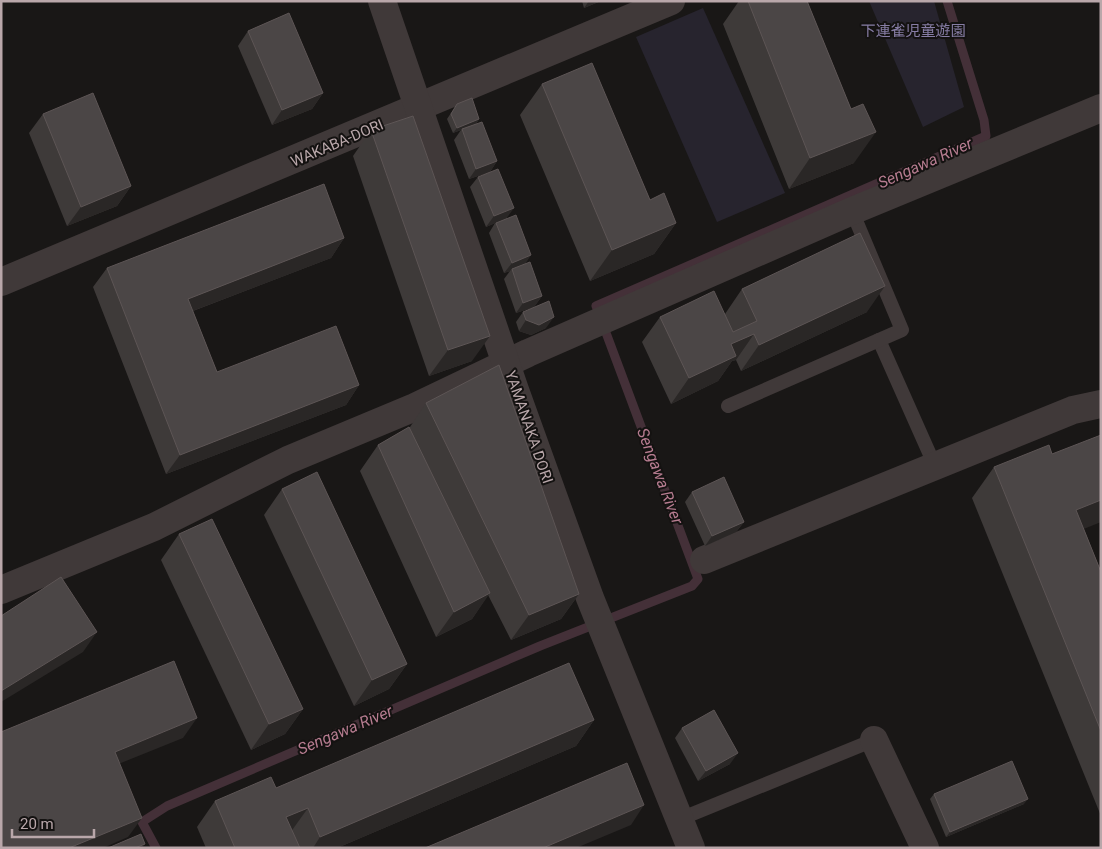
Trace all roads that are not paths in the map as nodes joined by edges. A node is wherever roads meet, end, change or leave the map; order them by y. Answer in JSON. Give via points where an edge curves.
{"nodes":[{"id":1,"x":382,"y":1,"type":"edge"},
{"id":2,"x":671,"y":1,"type":"edge"},
{"id":3,"x":419,"y":108,"type":"junction"},
{"id":4,"x":1101,"y":108,"type":"edge"},
{"id":5,"x":852,"y":211,"type":"junction"},
{"id":6,"x":1,"y":282,"type":"edge"},
{"id":7,"x":879,"y":340,"type":"junction"},
{"id":8,"x":507,"y":364,"type":"junction"},
{"id":9,"x":1101,"y":404,"type":"edge"},
{"id":10,"x":728,"y":406,"type":"dead end"},
{"id":11,"x":935,"y":466,"type":"junction"},
{"id":12,"x":704,"y":560,"type":"dead end"},
{"id":13,"x":1,"y":590,"type":"edge"},
{"id":14,"x":874,"y":740,"type":"joint"},
{"id":15,"x":680,"y":819,"type":"junction"},
{"id":16,"x":691,"y":848,"type":"edge"},
{"id":17,"x":925,"y":848,"type":"edge"}],
"edges":[{"from":1,"to":3,"type":"street","name":"YAMANAKA DORI"},
{"from":2,"to":3,"type":"street","name":"WAKABA-DORI"},
{"from":3,"to":6,"type":"street","name":"WAKABA-DORI"},
{"from":3,"to":8,"type":"street","name":"YAMANAKA DORI"},
{"from":4,"to":5,"type":"street"},
{"from":5,"to":7,"type":"lane","via":[[902,330]]},
{"from":5,"to":8,"type":"street"},
{"from":7,"to":10,"type":"lane"},
{"from":7,"to":11,"type":"lane"},
{"from":8,"to":13,"type":"street","via":[[288,460],[154,528]]},
{"from":8,"to":15,"type":"street","name":"YAMANAKA DORI","via":[[600,623]]},
{"from":9,"to":11,"type":"street","via":[[1072,410]]},
{"from":11,"to":12,"type":"street"},
{"from":14,"to":15,"type":"lane"},
{"from":14,"to":17,"type":"street"},
{"from":15,"to":16,"type":"street","name":"YAMANAKA DORI"}]}
